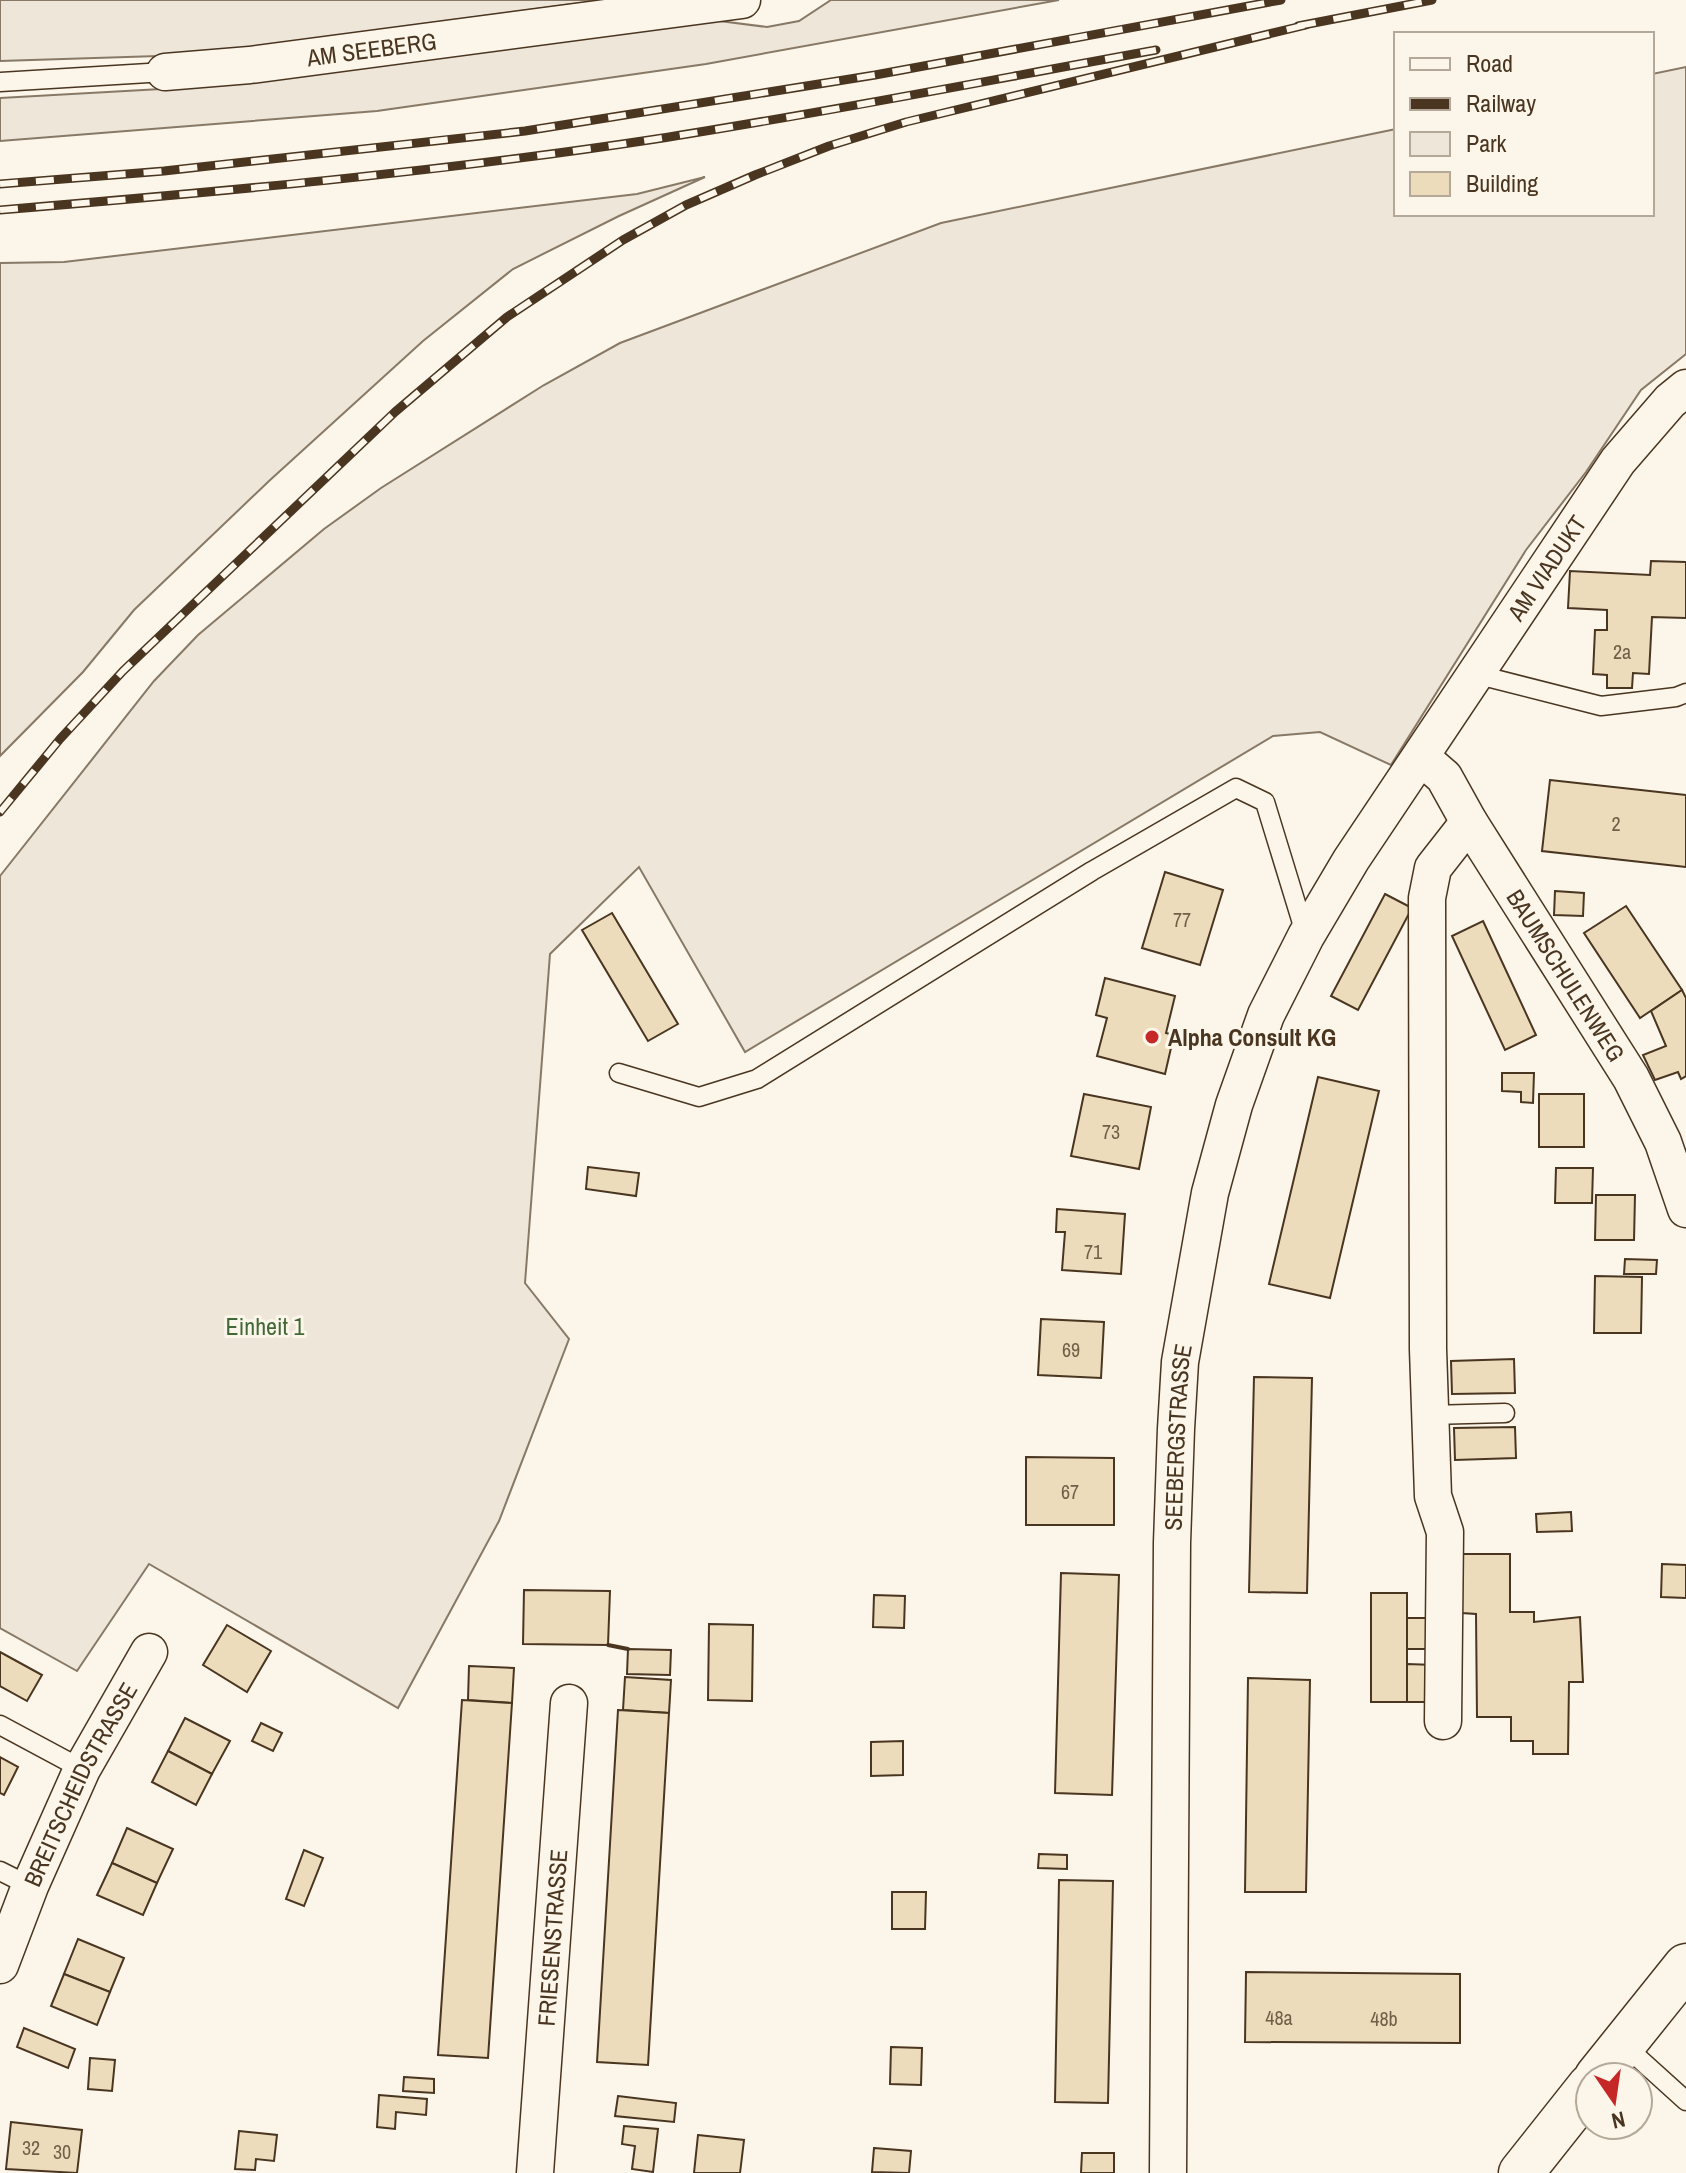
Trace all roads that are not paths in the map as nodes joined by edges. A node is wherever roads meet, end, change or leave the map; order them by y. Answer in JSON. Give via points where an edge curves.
{"nodes":[{"id":1,"x":742,"y":0,"type":"edge"},
{"id":2,"x":165,"y":72,"type":"joint"},
{"id":3,"x":0,"y":82,"type":"edge"},
{"id":4,"x":1686,"y":388,"type":"edge"},
{"id":5,"x":1475,"y":674,"type":"junction"},
{"id":6,"x":1686,"y":693,"type":"edge"},
{"id":7,"x":1422,"y":758,"type":"junction"},
{"id":8,"x":1469,"y":822,"type":"junction"},
{"id":9,"x":1306,"y":936,"type":"junction"},
{"id":10,"x":619,"y":1073,"type":"dead end"},
{"id":11,"x":1686,"y":1209,"type":"edge"},
{"id":12,"x":1505,"y":1413,"type":"dead end"},
{"id":13,"x":1430,"y":1415,"type":"junction"},
{"id":14,"x":149,"y":1652,"type":"dead end"},
{"id":15,"x":569,"y":1703,"type":"dead end"},
{"id":16,"x":1443,"y":1721,"type":"dead end"},
{"id":17,"x":0,"y":1725,"type":"edge"},
{"id":18,"x":82,"y":1769,"type":"junction"},
{"id":19,"x":15,"y":1878,"type":"edge"},
{"id":20,"x":0,"y":1965,"type":"edge"},
{"id":21,"x":1686,"y":1966,"type":"edge"},
{"id":22,"x":1623,"y":2043,"type":"junction"},
{"id":23,"x":1609,"y":2061,"type":"edge"},
{"id":24,"x":1686,"y":2101,"type":"edge"},
{"id":25,"x":1574,"y":2106,"type":"edge"},
{"id":26,"x":535,"y":2173,"type":"edge"},
{"id":27,"x":1168,"y":2173,"type":"edge"},
{"id":28,"x":1521,"y":2173,"type":"edge"}],
"edges":[{"from":1,"to":2,"type":"street","name":"AM SEEBERG"},
{"from":2,"to":3,"type":"lane","name":"AM SEEBERG"},
{"from":4,"to":5,"type":"street","name":"AM VIADUKT","via":[[1618,461]]},
{"from":5,"to":6,"type":"lane","via":[[1601,706]]},
{"from":5,"to":7,"type":"street","name":"AM VIADUKT"},
{"from":7,"to":8,"type":"street","name":"BAUMSCHULENWEG","via":[[1444,777]]},
{"from":7,"to":9,"type":"street","name":"SEEBERGSTRASSE"},
{"from":8,"to":11,"type":"street","name":"BAUMSCHULENWEG","via":[[1631,1078],[1663,1142]]},
{"from":8,"to":13,"type":"street","via":[[1433,868],[1427,898]]},
{"from":9,"to":10,"type":"lane","via":[[1265,802],[1236,788],[757,1079],[699,1097]]},
{"from":9,"to":27,"type":"street","name":"SEEBERGSTRASSE","via":[[1266,1015],[1234,1105],[1210,1193],[1180,1362],[1172,1543]]},
{"from":12,"to":13,"type":"lane"},
{"from":13,"to":16,"type":"street","via":[[1433,1496],[1445,1532]]},
{"from":14,"to":18,"type":"street","name":"BREITSCHEIDSTRASSE"},
{"from":15,"to":26,"type":"street","name":"FRIESENSTRASSE"},
{"from":17,"to":18,"type":"lane"},
{"from":18,"to":19,"type":"street","name":"BREITSCHEIDSTRASSE"},
{"from":19,"to":20,"type":"street","name":"BREITSCHEIDSTRASSE"},
{"from":21,"to":22,"type":"main road"},
{"from":22,"to":23,"type":"main road"},
{"from":22,"to":24,"type":"lane"},
{"from":25,"to":28,"type":"main road"}]}
